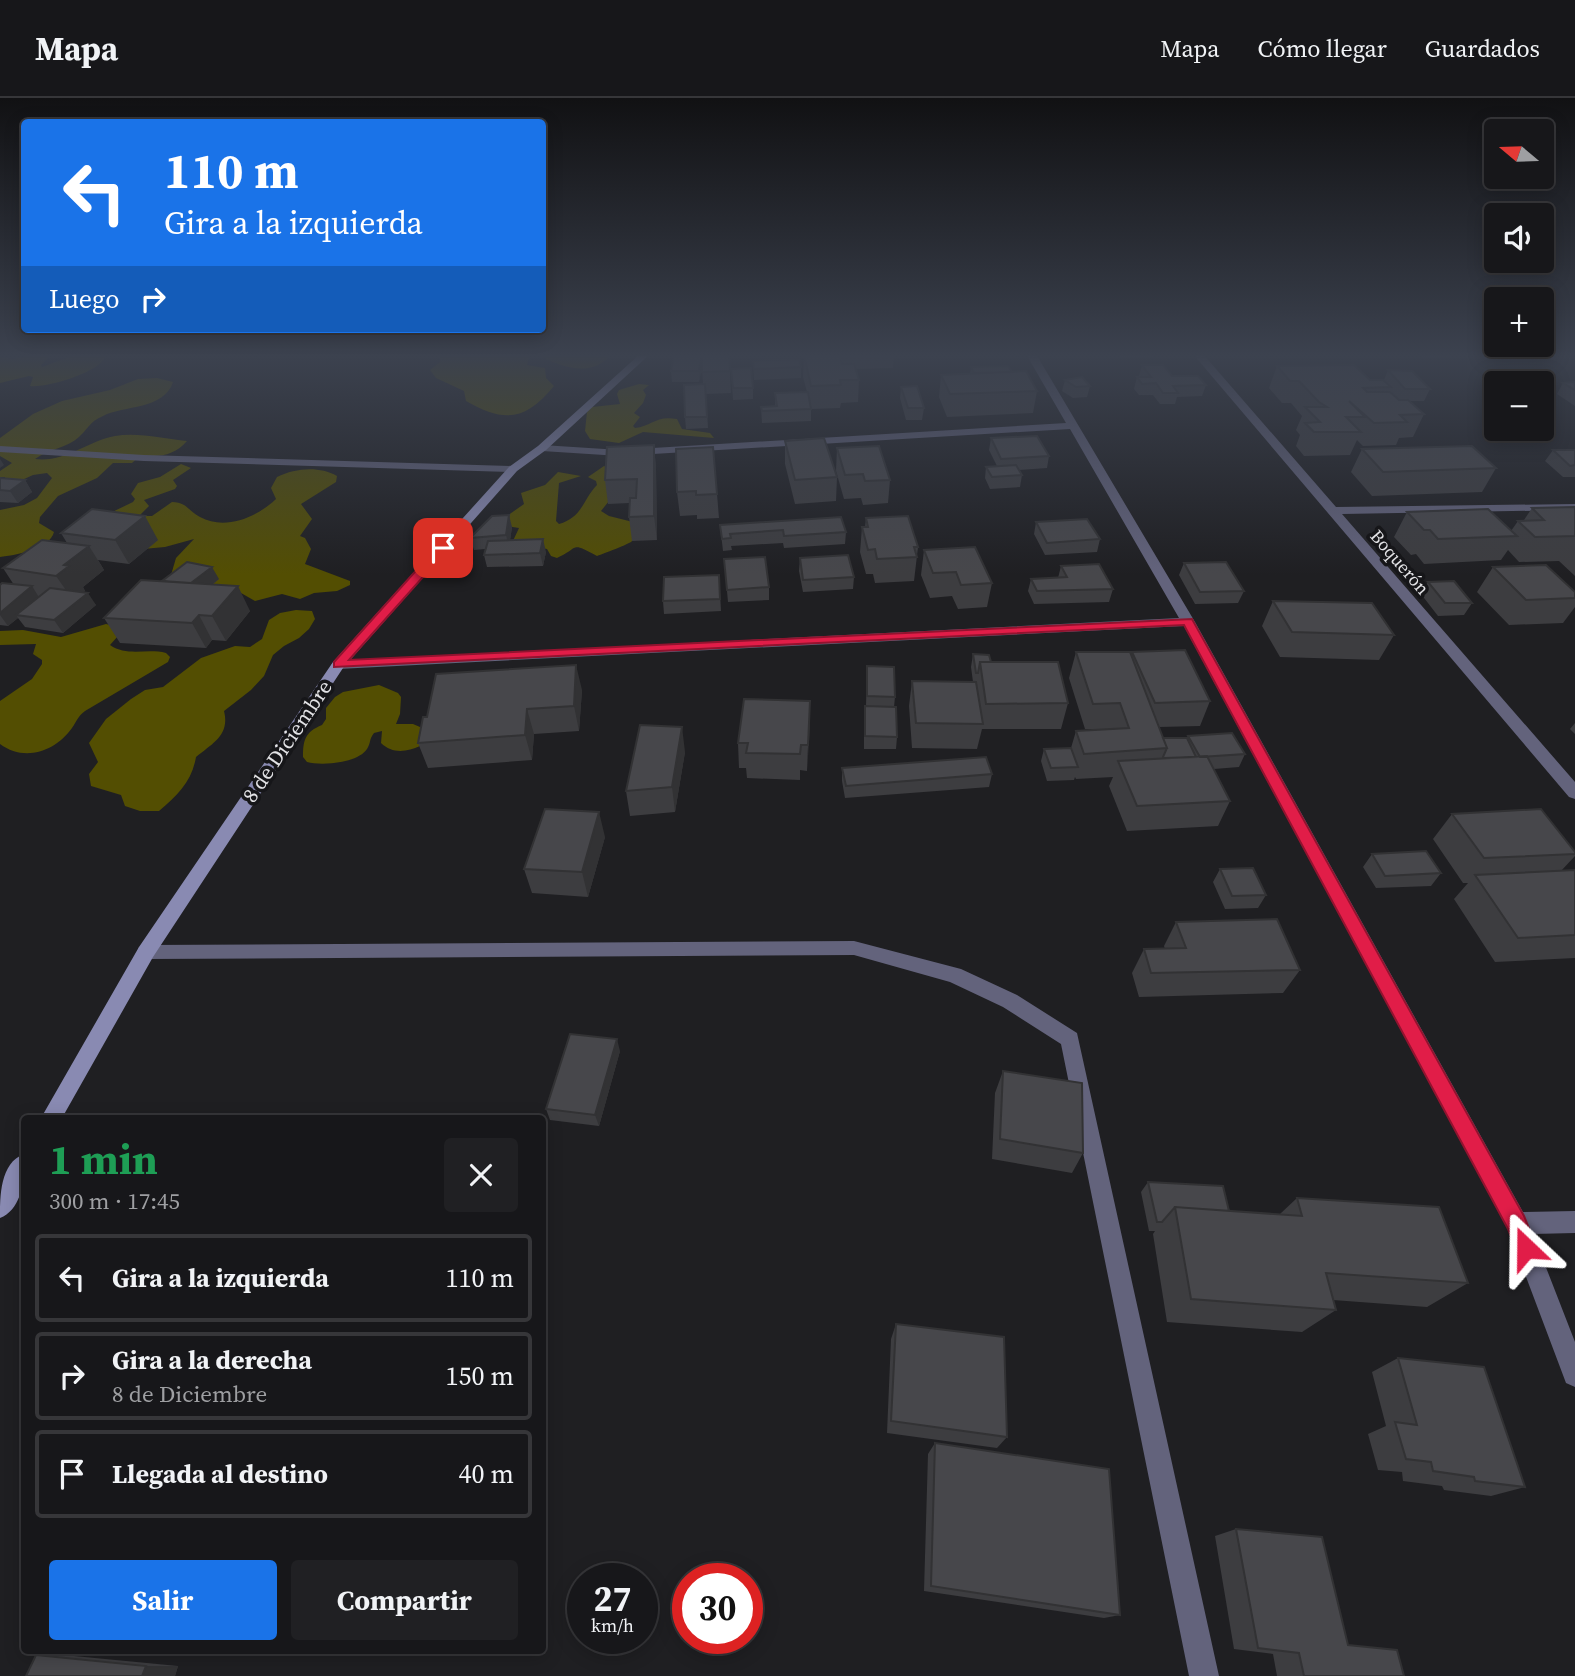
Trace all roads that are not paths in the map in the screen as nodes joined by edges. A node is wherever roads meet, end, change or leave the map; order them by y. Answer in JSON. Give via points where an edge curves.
{"nodes":[{"id":1,"x":564,"y":428,"type":"edge"},
{"id":2,"x":1045,"y":428,"type":"edge"},
{"id":3,"x":1074,"y":428,"type":"edge"},
{"id":4,"x":1261,"y":428,"type":"edge"},
{"id":5,"x":542,"y":448,"type":"junction"},
{"id":6,"x":0,"y":450,"type":"edge"},
{"id":7,"x":513,"y":470,"type":"junction"},
{"id":8,"x":1575,"y":506,"type":"edge"},
{"id":9,"x":1333,"y":511,"type":"junction"},
{"id":10,"x":1188,"y":622,"type":"junction"},
{"id":11,"x":338,"y":664,"type":"junction"},
{"id":12,"x":1575,"y":793,"type":"edge"},
{"id":13,"x":146,"y":952,"type":"junction"},
{"id":14,"x":53,"y":1115,"type":"edge"},
{"id":15,"x":21,"y":1170,"type":"edge"},
{"id":16,"x":0,"y":1208,"type":"edge"},
{"id":17,"x":1575,"y":1222,"type":"edge"},
{"id":18,"x":1517,"y":1223,"type":"junction"},
{"id":19,"x":1575,"y":1374,"type":"edge"},
{"id":20,"x":1204,"y":1676,"type":"edge"}],
"edges":[{"from":1,"to":5,"type":"street","name":"8 de Diciembre"},
{"from":2,"to":5,"type":"street","via":[[620,453]]},
{"from":3,"to":10,"type":"street"},
{"from":4,"to":9,"type":"street","name":"Boquerón"},
{"from":5,"to":7,"type":"street","name":"8 de Diciembre"},
{"from":6,"to":7,"type":"street"},
{"from":7,"to":11,"type":"street","name":"8 de Diciembre"},
{"from":8,"to":9,"type":"street"},
{"from":9,"to":12,"type":"street","name":"Boquerón"},
{"from":10,"to":11,"type":"street"},
{"from":10,"to":18,"type":"street"},
{"from":11,"to":13,"type":"street","name":"8 de Diciembre"},
{"from":13,"to":14,"type":"street","name":"8 de Diciembre"},
{"from":13,"to":20,"type":"street","via":[[855,948],[954,975],[1010,1001],[1070,1039]]},
{"from":15,"to":16,"type":"street"},
{"from":17,"to":18,"type":"street"},
{"from":18,"to":19,"type":"street"}]}
